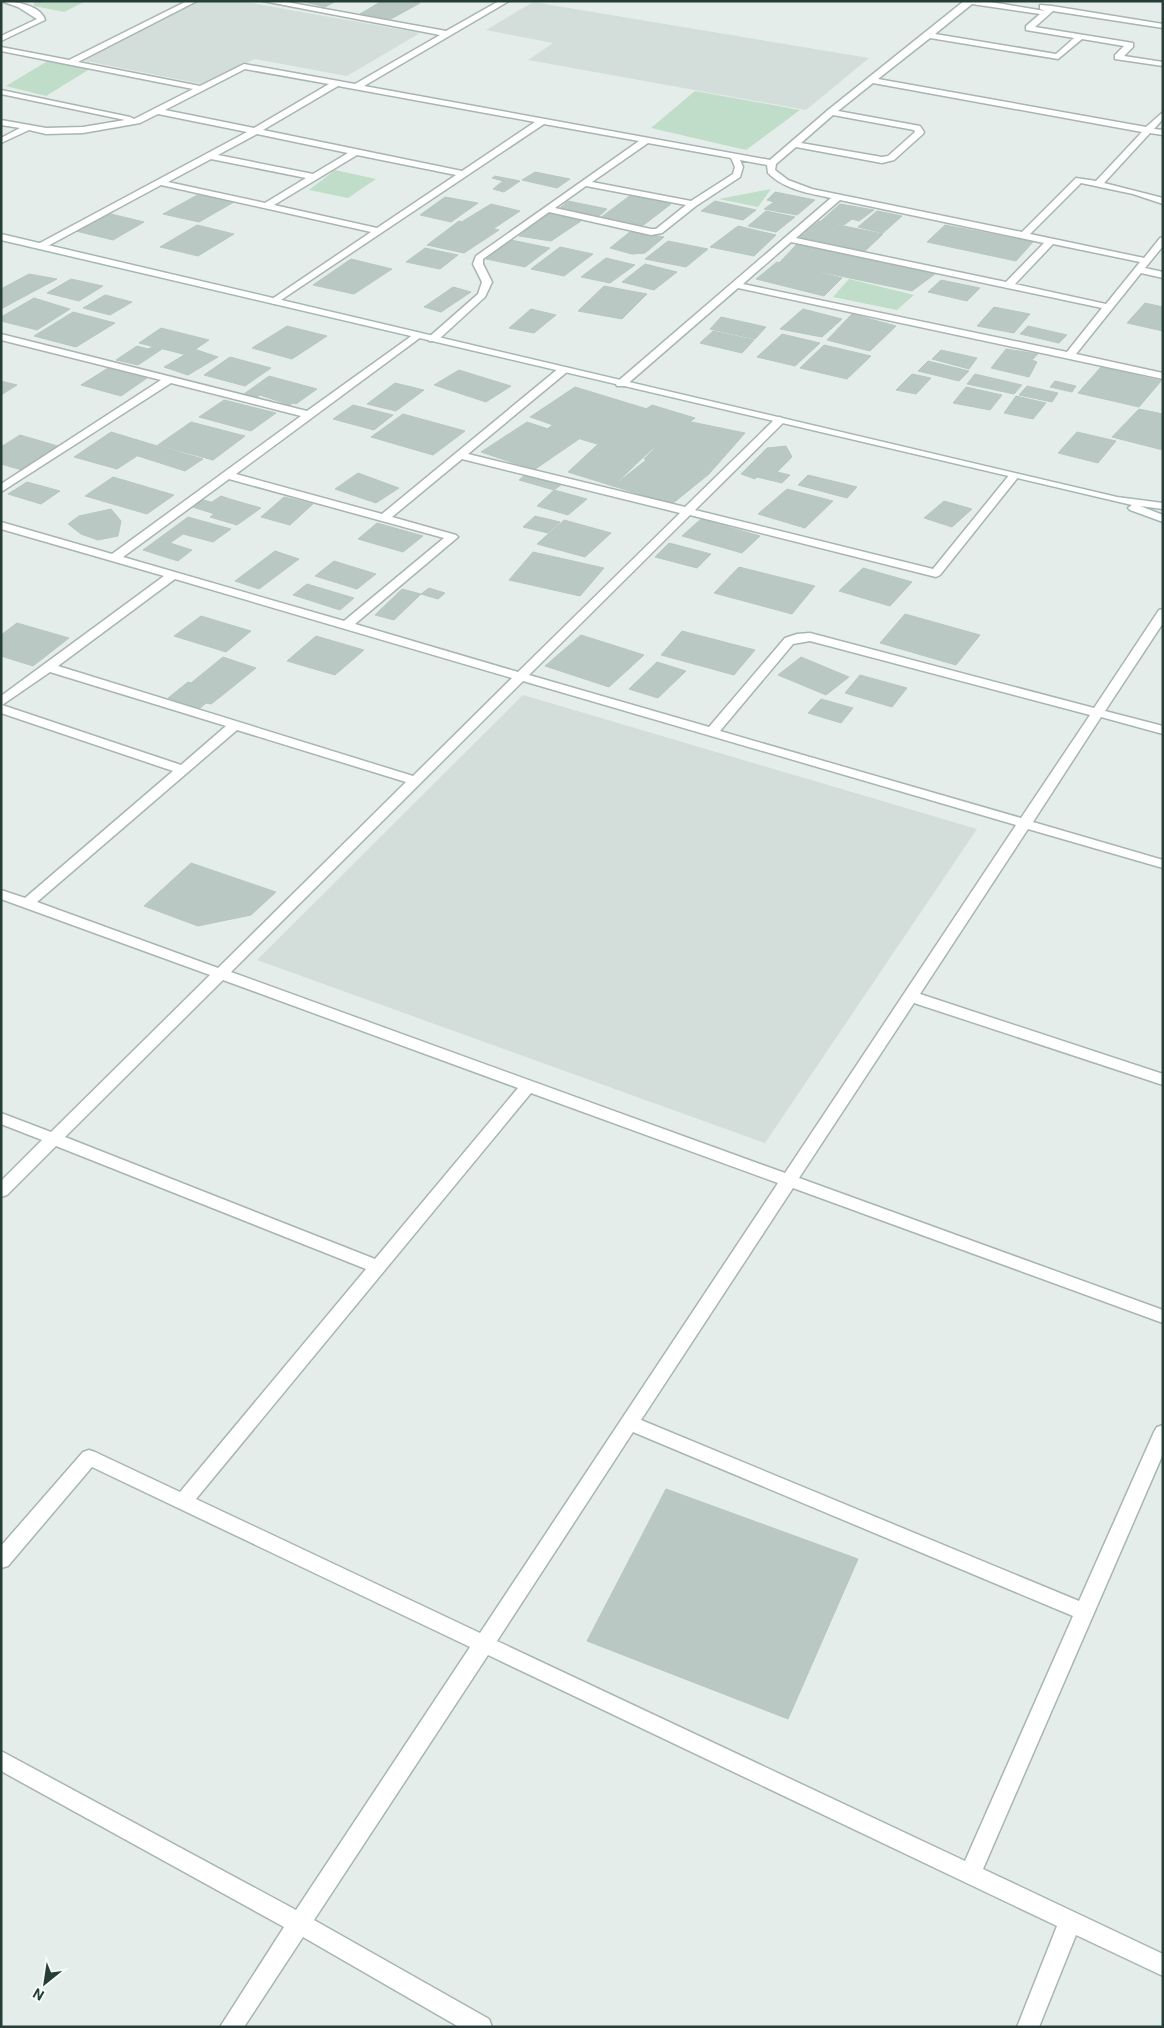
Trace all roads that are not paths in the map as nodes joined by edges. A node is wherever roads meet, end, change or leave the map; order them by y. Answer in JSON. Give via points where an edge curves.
{"nodes":[{"id":1,"x":5,"y":1,"type":"edge"},
{"id":2,"x":193,"y":1,"type":"edge"},
{"id":3,"x":267,"y":1,"type":"edge"},
{"id":4,"x":505,"y":1,"type":"edge"},
{"id":5,"x":969,"y":1,"type":"edge"},
{"id":6,"x":24,"y":3,"type":"edge"},
{"id":7,"x":1049,"y":8,"type":"edge"},
{"id":8,"x":1163,"y":26,"type":"edge"},
{"id":9,"x":448,"y":34,"type":"junction"},
{"id":10,"x":928,"y":35,"type":"junction"},
{"id":11,"x":1080,"y":37,"type":"junction"},
{"id":12,"x":1,"y":39,"type":"edge"},
{"id":13,"x":2,"y":49,"type":"edge"},
{"id":14,"x":71,"y":62,"type":"junction"},
{"id":15,"x":1163,"y":64,"type":"edge"},
{"id":16,"x":871,"y":80,"type":"junction"},
{"id":17,"x":337,"y":83,"type":"junction"},
{"id":18,"x":357,"y":86,"type":"junction"},
{"id":19,"x":200,"y":88,"type":"junction"},
{"id":20,"x":1,"y":92,"type":"edge"},
{"id":21,"x":156,"y":111,"type":"junction"},
{"id":22,"x":831,"y":112,"type":"junction"},
{"id":23,"x":1163,"y":114,"type":"edge"},
{"id":24,"x":137,"y":121,"type":"junction"},
{"id":25,"x":542,"y":121,"type":"junction"},
{"id":26,"x":1,"y":122,"type":"edge"},
{"id":27,"x":27,"y":128,"type":"junction"},
{"id":28,"x":1148,"y":130,"type":"junction"},
{"id":29,"x":254,"y":132,"type":"junction"},
{"id":30,"x":1163,"y":132,"type":"edge"},
{"id":31,"x":646,"y":140,"type":"junction"},
{"id":32,"x":1,"y":141,"type":"edge"},
{"id":33,"x":794,"y":144,"type":"junction"},
{"id":34,"x":356,"y":152,"type":"junction"},
{"id":35,"x":210,"y":156,"type":"junction"},
{"id":36,"x":734,"y":156,"type":"junction"},
{"id":37,"x":772,"y":163,"type":"junction"},
{"id":38,"x":463,"y":174,"type":"junction"},
{"id":39,"x":314,"y":177,"type":"junction"},
{"id":40,"x":158,"y":182,"type":"junction"},
{"id":41,"x":584,"y":183,"type":"junction"},
{"id":42,"x":1098,"y":184,"type":"junction"},
{"id":43,"x":838,"y":197,"type":"junction"},
{"id":44,"x":1163,"y":201,"type":"edge"},
{"id":45,"x":694,"y":204,"type":"junction"},
{"id":46,"x":266,"y":206,"type":"junction"},
{"id":47,"x":546,"y":209,"type":"junction"},
{"id":48,"x":378,"y":231,"type":"junction"},
{"id":49,"x":1024,"y":235,"type":"junction"},
{"id":50,"x":1,"y":237,"type":"edge"},
{"id":51,"x":789,"y":239,"type":"junction"},
{"id":52,"x":1051,"y":240,"type":"junction"},
{"id":53,"x":1163,"y":240,"type":"edge"},
{"id":54,"x":41,"y":246,"type":"junction"},
{"id":55,"x":1147,"y":261,"type":"junction"},
{"id":56,"x":1140,"y":270,"type":"junction"},
{"id":57,"x":1163,"y":275,"type":"edge"},
{"id":58,"x":736,"y":285,"type":"junction"},
{"id":59,"x":1008,"y":286,"type":"junction"},
{"id":60,"x":275,"y":301,"type":"junction"},
{"id":61,"x":1109,"y":307,"type":"junction"},
{"id":62,"x":417,"y":335,"type":"junction"},
{"id":63,"x":1,"y":337,"type":"edge"},
{"id":64,"x":433,"y":339,"type":"junction"},
{"id":65,"x":1069,"y":356,"type":"junction"},
{"id":66,"x":563,"y":370,"type":"junction"},
{"id":67,"x":1163,"y":376,"type":"edge"},
{"id":68,"x":168,"y":380,"type":"junction"},
{"id":69,"x":621,"y":384,"type":"junction"},
{"id":70,"x":310,"y":415,"type":"junction"},
{"id":71,"x":780,"y":420,"type":"junction"},
{"id":72,"x":460,"y":455,"type":"junction"},
{"id":73,"x":228,"y":475,"type":"junction"},
{"id":74,"x":1014,"y":476,"type":"junction"},
{"id":75,"x":1,"y":489,"type":"edge"},
{"id":76,"x":1117,"y":500,"type":"junction"},
{"id":77,"x":1163,"y":506,"type":"edge"},
{"id":78,"x":688,"y":512,"type":"junction"},
{"id":79,"x":384,"y":518,"type":"junction"},
{"id":80,"x":1163,"y":519,"type":"edge"},
{"id":81,"x":1,"y":525,"type":"edge"},
{"id":82,"x":16,"y":530,"type":"junction"},
{"id":83,"x":1,"y":540,"type":"edge"},
{"id":84,"x":114,"y":558,"type":"junction"},
{"id":85,"x":172,"y":575,"type":"junction"},
{"id":86,"x":1163,"y":613,"type":"edge"},
{"id":87,"x":346,"y":626,"type":"junction"},
{"id":88,"x":48,"y":667,"type":"junction"},
{"id":89,"x":521,"y":677,"type":"junction"},
{"id":90,"x":1,"y":702,"type":"edge"},
{"id":91,"x":1,"y":709,"type":"edge"},
{"id":92,"x":1097,"y":712,"type":"junction"},
{"id":93,"x":235,"y":725,"type":"junction"},
{"id":94,"x":1163,"y":730,"type":"edge"},
{"id":95,"x":712,"y":732,"type":"junction"},
{"id":96,"x":183,"y":770,"type":"junction"},
{"id":97,"x":416,"y":781,"type":"junction"},
{"id":98,"x":1024,"y":823,"type":"junction"},
{"id":99,"x":1163,"y":864,"type":"edge"},
{"id":100,"x":1,"y":894,"type":"edge"},
{"id":101,"x":28,"y":903,"type":"junction"},
{"id":102,"x":221,"y":974,"type":"junction"},
{"id":103,"x":910,"y":996,"type":"junction"},
{"id":104,"x":1163,"y":1080,"type":"edge"},
{"id":105,"x":528,"y":1086,"type":"junction"},
{"id":106,"x":1,"y":1118,"type":"edge"},
{"id":107,"x":54,"y":1139,"type":"junction"},
{"id":108,"x":788,"y":1181,"type":"junction"},
{"id":109,"x":1,"y":1191,"type":"edge"},
{"id":110,"x":378,"y":1267,"type":"junction"},
{"id":111,"x":1163,"y":1317,"type":"edge"},
{"id":112,"x":629,"y":1423,"type":"junction"},
{"id":113,"x":1163,"y":1432,"type":"edge"},
{"id":114,"x":183,"y":1502,"type":"junction"},
{"id":115,"x":1,"y":1560,"type":"edge"},
{"id":116,"x":1084,"y":1612,"type":"junction"},
{"id":117,"x":484,"y":1644,"type":"junction"},
{"id":118,"x":1,"y":1760,"type":"edge"},
{"id":119,"x":970,"y":1874,"type":"junction"},
{"id":120,"x":1070,"y":1921,"type":"junction"},
{"id":121,"x":299,"y":1923,"type":"junction"},
{"id":122,"x":1163,"y":1965,"type":"edge"},
{"id":123,"x":231,"y":2027,"type":"edge"},
{"id":124,"x":481,"y":2027,"type":"edge"},
{"id":125,"x":1028,"y":2027,"type":"edge"}],
"edges":[{"from":1,"to":6,"type":"street"},
{"from":2,"to":14,"type":"street"},
{"from":3,"to":9,"type":"street"},
{"from":4,"to":9,"type":"street"},
{"from":5,"to":7,"type":"street"},
{"from":5,"to":10,"type":"street"},
{"from":6,"to":12,"type":"street","via":[[41,20]]},
{"from":7,"to":8,"type":"street"},
{"from":7,"to":11,"type":"street","via":[[1029,28]]},
{"from":9,"to":18,"type":"street"},
{"from":10,"to":11,"type":"street","via":[[1058,57]]},
{"from":10,"to":16,"type":"street"},
{"from":11,"to":15,"type":"street","via":[[1130,45],[1118,57]]},
{"from":13,"to":14,"type":"street"},
{"from":14,"to":19,"type":"street"},
{"from":16,"to":22,"type":"street"},
{"from":16,"to":28,"type":"street"},
{"from":17,"to":18,"type":"street"},
{"from":17,"to":19,"type":"street","via":[[244,66]]},
{"from":17,"to":29,"type":"street"},
{"from":18,"to":25,"type":"street"},
{"from":19,"to":21,"type":"street"},
{"from":20,"to":24,"type":"street"},
{"from":21,"to":24,"type":"street"},
{"from":21,"to":29,"type":"street"},
{"from":22,"to":33,"type":"street"},
{"from":22,"to":33,"type":"street","via":[[917,128],[920,132],[891,158],[882,160]]},
{"from":23,"to":28,"type":"street"},
{"from":24,"to":27,"type":"street","via":[[66,131]]},
{"from":25,"to":31,"type":"street"},
{"from":25,"to":38,"type":"street"},
{"from":26,"to":27,"type":"street"},
{"from":27,"to":32,"type":"street"},
{"from":28,"to":30,"type":"street"},
{"from":28,"to":42,"type":"street"},
{"from":29,"to":34,"type":"street"},
{"from":29,"to":35,"type":"street"},
{"from":31,"to":36,"type":"street"},
{"from":31,"to":41,"type":"street"},
{"from":33,"to":37,"type":"street"},
{"from":34,"to":38,"type":"street"},
{"from":34,"to":39,"type":"street"},
{"from":35,"to":39,"type":"street"},
{"from":35,"to":40,"type":"street"},
{"from":36,"to":37,"type":"street"},
{"from":36,"to":45,"type":"street","via":[[739,167],[737,175]]},
{"from":37,"to":43,"type":"street","via":[[771,171],[776,177]]},
{"from":38,"to":48,"type":"street"},
{"from":39,"to":46,"type":"street"},
{"from":40,"to":46,"type":"street"},
{"from":40,"to":54,"type":"street"},
{"from":41,"to":45,"type":"street"},
{"from":41,"to":47,"type":"street"},
{"from":42,"to":44,"type":"street"},
{"from":42,"to":49,"type":"street","via":[[1079,180]]},
{"from":43,"to":49,"type":"street"},
{"from":43,"to":51,"type":"street"},
{"from":45,"to":47,"type":"street","via":[[655,232]]},
{"from":46,"to":48,"type":"street"},
{"from":47,"to":64,"type":"street","via":[[479,258],[478,264],[487,282],[482,295]]},
{"from":48,"to":60,"type":"street"},
{"from":49,"to":52,"type":"street"},
{"from":50,"to":54,"type":"street"},
{"from":51,"to":58,"type":"street"},
{"from":51,"to":59,"type":"street"},
{"from":52,"to":55,"type":"street"},
{"from":52,"to":59,"type":"street"},
{"from":53,"to":55,"type":"street"},
{"from":54,"to":60,"type":"street"},
{"from":55,"to":56,"type":"street"},
{"from":56,"to":57,"type":"street"},
{"from":56,"to":61,"type":"street"},
{"from":58,"to":65,"type":"street"},
{"from":58,"to":69,"type":"street"},
{"from":59,"to":61,"type":"street"},
{"from":60,"to":62,"type":"street"},
{"from":61,"to":65,"type":"street"},
{"from":62,"to":64,"type":"street"},
{"from":62,"to":70,"type":"street"},
{"from":63,"to":68,"type":"street"},
{"from":64,"to":66,"type":"street"},
{"from":65,"to":67,"type":"street"},
{"from":66,"to":69,"type":"street"},
{"from":66,"to":72,"type":"street"},
{"from":68,"to":70,"type":"street"},
{"from":68,"to":75,"type":"street"},
{"from":69,"to":71,"type":"street"},
{"from":70,"to":73,"type":"street"},
{"from":71,"to":74,"type":"street"},
{"from":71,"to":78,"type":"street"},
{"from":72,"to":78,"type":"street"},
{"from":72,"to":79,"type":"street"},
{"from":73,"to":79,"type":"street"},
{"from":73,"to":84,"type":"street"},
{"from":74,"to":76,"type":"street"},
{"from":74,"to":78,"type":"street","via":[[936,573]]},
{"from":76,"to":77,"type":"street"},
{"from":76,"to":80,"type":"street"},
{"from":78,"to":89,"type":"street"},
{"from":79,"to":87,"type":"street","via":[[452,537]]},
{"from":81,"to":82,"type":"street"},
{"from":82,"to":83,"type":"street"},
{"from":82,"to":84,"type":"street"},
{"from":84,"to":85,"type":"street"},
{"from":85,"to":87,"type":"street"},
{"from":85,"to":88,"type":"street"},
{"from":86,"to":92,"type":"street"},
{"from":87,"to":89,"type":"street"},
{"from":88,"to":90,"type":"street"},
{"from":88,"to":93,"type":"street"},
{"from":89,"to":95,"type":"street"},
{"from":89,"to":97,"type":"street"},
{"from":91,"to":96,"type":"street"},
{"from":92,"to":94,"type":"street"},
{"from":92,"to":95,"type":"street","via":[[810,637],[789,641]]},
{"from":92,"to":98,"type":"street"},
{"from":93,"to":96,"type":"street"},
{"from":93,"to":97,"type":"street"},
{"from":95,"to":98,"type":"street"},
{"from":96,"to":101,"type":"street"},
{"from":97,"to":102,"type":"street"},
{"from":98,"to":99,"type":"street"},
{"from":98,"to":103,"type":"street"},
{"from":100,"to":101,"type":"street"},
{"from":101,"to":102,"type":"street"},
{"from":102,"to":105,"type":"street"},
{"from":102,"to":107,"type":"street"},
{"from":103,"to":104,"type":"street"},
{"from":103,"to":108,"type":"street"},
{"from":105,"to":108,"type":"street"},
{"from":105,"to":110,"type":"street"},
{"from":106,"to":107,"type":"street"},
{"from":107,"to":109,"type":"street"},
{"from":107,"to":110,"type":"street"},
{"from":108,"to":111,"type":"street"},
{"from":108,"to":112,"type":"street"},
{"from":110,"to":114,"type":"street"},
{"from":112,"to":116,"type":"street"},
{"from":112,"to":117,"type":"street"},
{"from":113,"to":116,"type":"street"},
{"from":114,"to":115,"type":"street","via":[[89,1457]]},
{"from":114,"to":117,"type":"street"},
{"from":116,"to":119,"type":"street"},
{"from":117,"to":119,"type":"street"},
{"from":117,"to":121,"type":"street"},
{"from":118,"to":121,"type":"street"},
{"from":119,"to":120,"type":"street"},
{"from":120,"to":122,"type":"street"},
{"from":120,"to":125,"type":"street"},
{"from":121,"to":123,"type":"street"},
{"from":121,"to":124,"type":"street"}]}
